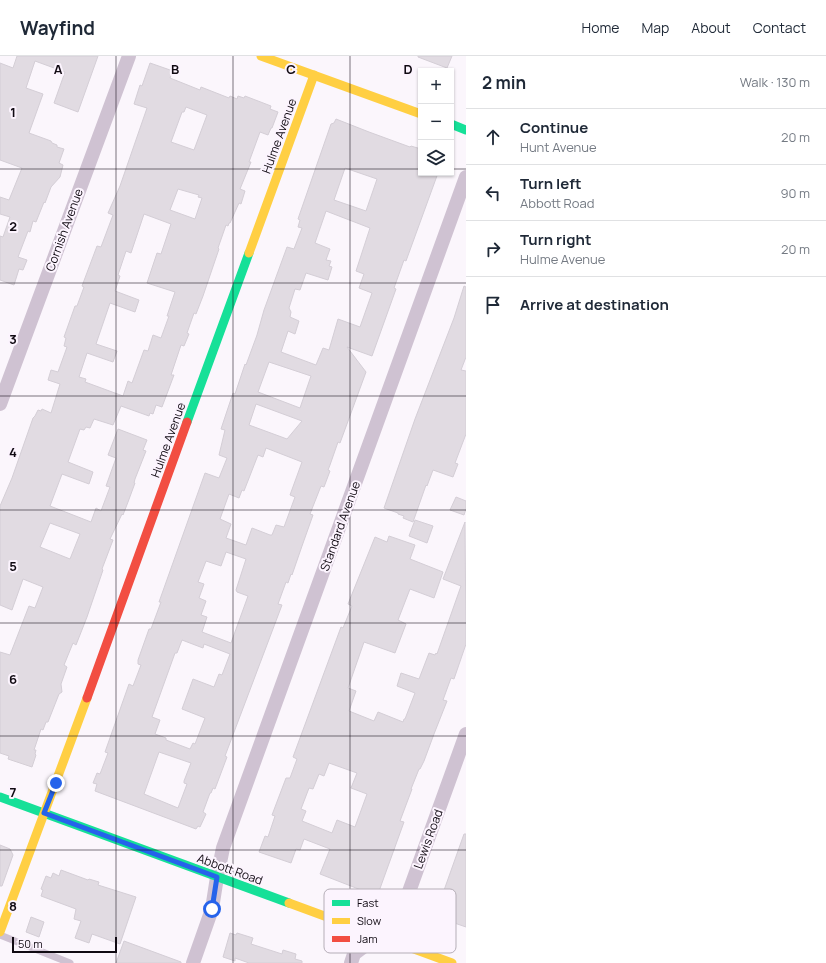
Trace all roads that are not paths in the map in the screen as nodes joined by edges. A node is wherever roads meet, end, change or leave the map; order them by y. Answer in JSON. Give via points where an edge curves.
{"nodes":[{"id":1,"x":128,"y":56,"type":"edge"},
{"id":2,"x":262,"y":56,"type":"edge"},
{"id":3,"x":314,"y":75,"type":"junction"},
{"id":4,"x":418,"y":113,"type":"edge"},
{"id":5,"x":454,"y":125,"type":"edge"},
{"id":6,"x":466,"y":130,"type":"edge"},
{"id":7,"x":466,"y":177,"type":"edge"},
{"id":8,"x":0,"y":404,"type":"edge"},
{"id":9,"x":466,"y":734,"type":"edge"},
{"id":10,"x":0,"y":797,"type":"edge"},
{"id":11,"x":44,"y":813,"type":"junction"},
{"id":12,"x":217,"y":877,"type":"junction"},
{"id":13,"x":410,"y":889,"type":"edge"},
{"id":14,"x":324,"y":916,"type":"edge"},
{"id":15,"x":0,"y":932,"type":"edge"},
{"id":16,"x":0,"y":935,"type":"edge"},
{"id":17,"x":355,"y":953,"type":"edge"},
{"id":18,"x":425,"y":953,"type":"edge"},
{"id":19,"x":70,"y":963,"type":"edge"},
{"id":20,"x":193,"y":963,"type":"edge"},
{"id":21,"x":351,"y":963,"type":"edge"},
{"id":22,"x":452,"y":963,"type":"edge"}],
"edges":[{"from":1,"to":8,"type":"street","name":"Cornish Avenue"},
{"from":2,"to":3,"type":"street"},
{"from":3,"to":4,"type":"street"},
{"from":3,"to":11,"type":"street","name":"Hulme Avenue"},
{"from":5,"to":6,"type":"street"},
{"from":7,"to":12,"type":"street","name":"Standard Avenue","via":[[223,848]]},
{"from":9,"to":13,"type":"street","name":"Lewis Road"},
{"from":10,"to":11,"type":"street","name":"Abbott Road"},
{"from":11,"to":12,"type":"street","name":"Abbott Road"},
{"from":11,"to":15,"type":"street","name":"Hulme Avenue"},
{"from":12,"to":14,"type":"street","name":"Abbott Road"},
{"from":12,"to":20,"type":"street","name":"Standard Avenue","via":[[212,909]]},
{"from":16,"to":19,"type":"lane"},
{"from":17,"to":21,"type":"street","name":"Lewis Road"},
{"from":18,"to":22,"type":"street","name":"Abbott Road"}]}
